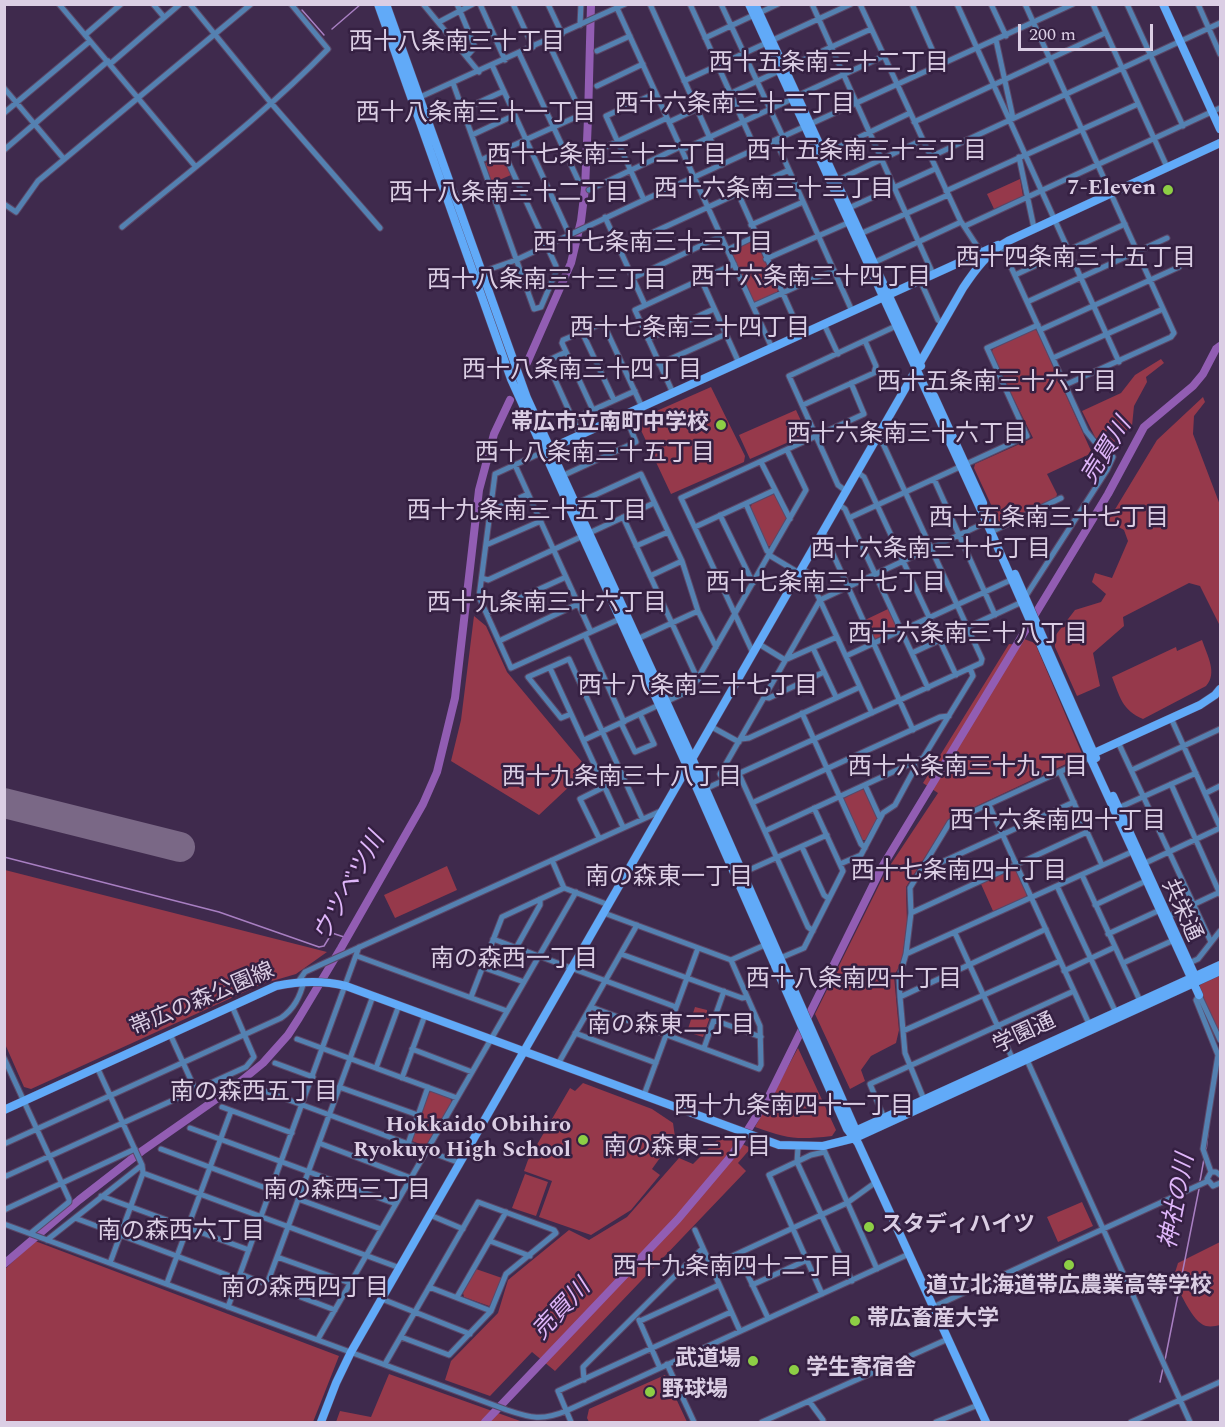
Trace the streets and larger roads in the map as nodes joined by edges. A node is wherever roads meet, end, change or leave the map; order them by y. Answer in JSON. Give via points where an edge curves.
{"nodes":[{"id":1,"x":59,"y":4,"type":"edge"},
{"id":2,"x":121,"y":4,"type":"edge"},
{"id":3,"x":153,"y":4,"type":"edge"},
{"id":4,"x":180,"y":4,"type":"edge"},
{"id":5,"x":190,"y":4,"type":"edge"},
{"id":6,"x":252,"y":4,"type":"edge"},
{"id":7,"x":291,"y":4,"type":"edge"},
{"id":8,"x":378,"y":4,"type":"edge"},
{"id":9,"x":386,"y":4,"type":"edge"},
{"id":10,"x":423,"y":4,"type":"edge"},
{"id":11,"x":473,"y":4,"type":"edge"},
{"id":12,"x":480,"y":4,"type":"edge"},
{"id":13,"x":513,"y":4,"type":"edge"},
{"id":14,"x":548,"y":4,"type":"edge"},
{"id":15,"x":581,"y":4,"type":"edge"},
{"id":16,"x":625,"y":4,"type":"edge"},
{"id":17,"x":650,"y":4,"type":"edge"},
{"id":18,"x":690,"y":4,"type":"edge"},
{"id":19,"x":721,"y":4,"type":"edge"},
{"id":20,"x":749,"y":4,"type":"edge"},
{"id":21,"x":755,"y":4,"type":"edge"},
{"id":22,"x":777,"y":4,"type":"edge"},
{"id":23,"x":812,"y":4,"type":"edge"},
{"id":24,"x":850,"y":4,"type":"edge"},
{"id":25,"x":860,"y":4,"type":"edge"},
{"id":26,"x":912,"y":4,"type":"edge"},
{"id":27,"x":957,"y":4,"type":"edge"},
{"id":28,"x":991,"y":4,"type":"edge"},
{"id":29,"x":1025,"y":4,"type":"edge"},
{"id":30,"x":1073,"y":4,"type":"edge"},
{"id":31,"x":1093,"y":4,"type":"edge"},
{"id":32,"x":1127,"y":4,"type":"edge"},
{"id":33,"x":1163,"y":4,"type":"edge"},
{"id":34,"x":1198,"y":4,"type":"edge"},
{"id":35,"x":458,"y":8,"type":"edge"},
{"id":36,"x":617,"y":8,"type":"junction"},
{"id":37,"x":1059,"y":8,"type":"edge"},
{"id":38,"x":757,"y":14,"type":"junction"},
{"id":39,"x":164,"y":17,"type":"junction"},
{"id":40,"x":818,"y":19,"type":"junction"},
{"id":41,"x":439,"y":22,"type":"junction"},
{"id":42,"x":1033,"y":23,"type":"junction"},
{"id":43,"x":1221,"y":23,"type":"edge"},
{"id":44,"x":581,"y":24,"type":"junction"},
{"id":45,"x":731,"y":26,"type":"junction"},
{"id":46,"x":871,"y":28,"type":"junction"},
{"id":47,"x":1209,"y":29,"type":"junction"},
{"id":48,"x":1106,"y":33,"type":"junction"},
{"id":49,"x":562,"y":34,"type":"junction"},
{"id":50,"x":86,"y":35,"type":"junction"},
{"id":51,"x":215,"y":35,"type":"junction"},
{"id":52,"x":630,"y":36,"type":"junction"},
{"id":53,"x":1006,"y":36,"type":"junction"},
{"id":54,"x":705,"y":38,"type":"junction"},
{"id":55,"x":547,"y":40,"type":"junction"},
{"id":56,"x":996,"y":40,"type":"junction"},
{"id":57,"x":90,"y":41,"type":"junction"},
{"id":58,"x":769,"y":42,"type":"junction"},
{"id":59,"x":1180,"y":42,"type":"junction"},
{"id":60,"x":533,"y":47,"type":"junction"},
{"id":61,"x":831,"y":47,"type":"junction"},
{"id":62,"x":977,"y":49,"type":"junction"},
{"id":63,"x":597,"y":51,"type":"dead end"},
{"id":64,"x":519,"y":54,"type":"junction"},
{"id":65,"x":744,"y":54,"type":"junction"},
{"id":66,"x":1221,"y":54,"type":"edge"},
{"id":67,"x":467,"y":56,"type":"junction"},
{"id":68,"x":884,"y":56,"type":"junction"},
{"id":69,"x":1150,"y":56,"type":"junction"},
{"id":70,"x":505,"y":60,"type":"junction"},
{"id":71,"x":1049,"y":60,"type":"junction"},
{"id":72,"x":109,"y":63,"type":"junction"},
{"id":73,"x":643,"y":64,"type":"junction"},
{"id":74,"x":492,"y":65,"type":"junction"},
{"id":75,"x":939,"y":65,"type":"junction"},
{"id":76,"x":718,"y":66,"type":"junction"},
{"id":77,"x":1122,"y":68,"type":"junction"},
{"id":78,"x":782,"y":69,"type":"junction"},
{"id":79,"x":479,"y":72,"type":"junction"},
{"id":80,"x":844,"y":75,"type":"junction"},
{"id":81,"x":1005,"y":80,"type":"junction"},
{"id":82,"x":684,"y":81,"type":"junction"},
{"id":83,"x":756,"y":82,"type":"junction"},
{"id":84,"x":453,"y":83,"type":"junction"},
{"id":85,"x":897,"y":84,"type":"junction"},
{"id":86,"x":993,"y":85,"type":"junction"},
{"id":87,"x":597,"y":86,"type":"dead end"},
{"id":88,"x":4,"y":88,"type":"edge"},
{"id":89,"x":504,"y":91,"type":"junction"},
{"id":90,"x":656,"y":93,"type":"junction"},
{"id":91,"x":730,"y":94,"type":"junction"},
{"id":92,"x":1065,"y":94,"type":"junction"},
{"id":93,"x":140,"y":98,"type":"junction"},
{"id":94,"x":795,"y":98,"type":"junction"},
{"id":95,"x":415,"y":99,"type":"junction"},
{"id":96,"x":17,"y":103,"type":"junction"},
{"id":97,"x":271,"y":103,"type":"junction"},
{"id":98,"x":856,"y":103,"type":"junction"},
{"id":99,"x":1138,"y":104,"type":"junction"},
{"id":100,"x":697,"y":109,"type":"junction"},
{"id":101,"x":770,"y":109,"type":"junction"},
{"id":102,"x":462,"y":110,"type":"junction"},
{"id":103,"x":1216,"y":110,"type":"edge"},
{"id":104,"x":910,"y":113,"type":"junction"},
{"id":105,"x":4,"y":114,"type":"edge"},
{"id":106,"x":515,"y":115,"type":"junction"},
{"id":107,"x":1011,"y":119,"type":"junction"},
{"id":108,"x":668,"y":120,"type":"junction"},
{"id":109,"x":743,"y":122,"type":"junction"},
{"id":110,"x":914,"y":122,"type":"junction"},
{"id":111,"x":34,"y":124,"type":"junction"},
{"id":112,"x":808,"y":126,"type":"junction"},
{"id":113,"x":1183,"y":126,"type":"junction"},
{"id":114,"x":553,"y":128,"type":"junction"},
{"id":115,"x":1221,"y":129,"type":"edge"},
{"id":116,"x":1081,"y":130,"type":"junction"},
{"id":117,"x":868,"y":132,"type":"junction"},
{"id":118,"x":472,"y":135,"type":"junction"},
{"id":119,"x":783,"y":137,"type":"junction"},
{"id":120,"x":710,"y":138,"type":"junction"},
{"id":121,"x":526,"y":140,"type":"junction"},
{"id":122,"x":922,"y":140,"type":"junction"},
{"id":123,"x":1154,"y":140,"type":"junction"},
{"id":124,"x":776,"y":141,"type":"junction"},
{"id":125,"x":618,"y":142,"type":"junction"},
{"id":126,"x":1221,"y":143,"type":"edge"},
{"id":127,"x":681,"y":148,"type":"junction"},
{"id":128,"x":4,"y":150,"type":"edge"},
{"id":129,"x":756,"y":150,"type":"junction"},
{"id":130,"x":503,"y":151,"type":"junction"},
{"id":131,"x":596,"y":152,"type":"dead end"},
{"id":132,"x":824,"y":154,"type":"junction"},
{"id":133,"x":1022,"y":156,"type":"junction"},
{"id":134,"x":930,"y":157,"type":"junction"},
{"id":135,"x":64,"y":159,"type":"junction"},
{"id":136,"x":481,"y":160,"type":"junction"},
{"id":137,"x":881,"y":160,"type":"junction"},
{"id":138,"x":722,"y":165,"type":"junction"},
{"id":139,"x":1098,"y":165,"type":"junction"},
{"id":140,"x":195,"y":166,"type":"junction"},
{"id":141,"x":1167,"y":167,"type":"junction"},
{"id":142,"x":935,"y":169,"type":"junction"},
{"id":143,"x":630,"y":170,"type":"junction"},
{"id":144,"x":789,"y":170,"type":"junction"},
{"id":145,"x":694,"y":177,"type":"junction"},
{"id":146,"x":836,"y":181,"type":"junction"},
{"id":147,"x":579,"y":182,"type":"dead end"},
{"id":148,"x":893,"y":187,"type":"junction"},
{"id":149,"x":589,"y":190,"type":"dead end"},
{"id":150,"x":1042,"y":190,"type":"junction"},
{"id":151,"x":947,"y":193,"type":"junction"},
{"id":152,"x":1110,"y":193,"type":"junction"},
{"id":153,"x":738,"y":194,"type":"junction"},
{"id":154,"x":1027,"y":197,"type":"junction"},
{"id":155,"x":644,"y":200,"type":"junction"},
{"id":156,"x":803,"y":202,"type":"junction"},
{"id":157,"x":4,"y":204,"type":"edge"},
{"id":158,"x":708,"y":207,"type":"junction"},
{"id":159,"x":849,"y":208,"type":"junction"},
{"id":160,"x":906,"y":214,"type":"junction"},
{"id":161,"x":605,"y":217,"type":"junction"},
{"id":162,"x":1055,"y":218,"type":"junction"},
{"id":163,"x":851,"y":221,"type":"junction"},
{"id":164,"x":963,"y":224,"type":"junction"},
{"id":165,"x":1125,"y":224,"type":"junction"},
{"id":166,"x":751,"y":225,"type":"junction"},
{"id":167,"x":122,"y":227,"type":"dead end"},
{"id":168,"x":380,"y":228,"type":"dead end"},
{"id":169,"x":1034,"y":228,"type":"junction"},
{"id":170,"x":570,"y":234,"type":"junction"},
{"id":171,"x":860,"y":234,"type":"junction"},
{"id":172,"x":721,"y":236,"type":"junction"},
{"id":173,"x":756,"y":236,"type":"junction"},
{"id":174,"x":818,"y":236,"type":"junction"},
{"id":175,"x":1167,"y":238,"type":"dead end"},
{"id":176,"x":918,"y":242,"type":"junction"},
{"id":177,"x":546,"y":245,"type":"junction"},
{"id":178,"x":1001,"y":245,"type":"junction"},
{"id":179,"x":620,"y":248,"type":"junction"},
{"id":180,"x":727,"y":250,"type":"junction"},
{"id":181,"x":1069,"y":250,"type":"junction"},
{"id":182,"x":1137,"y":251,"type":"junction"},
{"id":183,"x":981,"y":252,"type":"junction"},
{"id":184,"x":766,"y":259,"type":"junction"},
{"id":185,"x":516,"y":260,"type":"junction"},
{"id":186,"x":873,"y":263,"type":"junction"},
{"id":187,"x":734,"y":264,"type":"junction"},
{"id":188,"x":1179,"y":267,"type":"dead end"},
{"id":189,"x":834,"y":270,"type":"junction"},
{"id":190,"x":477,"y":274,"type":"junction"},
{"id":191,"x":933,"y":274,"type":"junction"},
{"id":192,"x":1015,"y":275,"type":"junction"},
{"id":193,"x":1081,"y":277,"type":"junction"},
{"id":194,"x":633,"y":278,"type":"junction"},
{"id":195,"x":701,"y":279,"type":"junction"},
{"id":196,"x":920,"y":280,"type":"junction"},
{"id":197,"x":1150,"y":280,"type":"junction"},
{"id":198,"x":782,"y":293,"type":"junction"},
{"id":199,"x":885,"y":296,"type":"junction"},
{"id":200,"x":1027,"y":302,"type":"junction"},
{"id":201,"x":645,"y":305,"type":"junction"},
{"id":202,"x":753,"y":306,"type":"junction"},
{"id":203,"x":1094,"y":306,"type":"junction"},
{"id":204,"x":714,"y":309,"type":"junction"},
{"id":205,"x":1163,"y":309,"type":"junction"},
{"id":206,"x":852,"y":311,"type":"junction"},
{"id":207,"x":942,"y":323,"type":"junction"},
{"id":208,"x":824,"y":324,"type":"junction"},
{"id":209,"x":896,"y":326,"type":"junction"},
{"id":210,"x":1039,"y":327,"type":"junction"},
{"id":211,"x":582,"y":332,"type":"junction"},
{"id":212,"x":726,"y":334,"type":"junction"},
{"id":213,"x":801,"y":334,"type":"junction"},
{"id":214,"x":1107,"y":334,"type":"junction"},
{"id":215,"x":648,"y":339,"type":"junction"},
{"id":216,"x":865,"y":341,"type":"junction"},
{"id":217,"x":772,"y":348,"type":"junction"},
{"id":218,"x":566,"y":352,"type":"junction"},
{"id":219,"x":838,"y":354,"type":"junction"},
{"id":220,"x":1053,"y":358,"type":"junction"},
{"id":221,"x":1119,"y":362,"type":"junction"},
{"id":222,"x":739,"y":363,"type":"junction"},
{"id":223,"x":659,"y":364,"type":"junction"},
{"id":224,"x":918,"y":366,"type":"junction"},
{"id":225,"x":851,"y":383,"type":"junction"},
{"id":226,"x":1065,"y":385,"type":"junction"},
{"id":227,"x":635,"y":391,"type":"junction"},
{"id":228,"x":673,"y":393,"type":"junction"},
{"id":229,"x":614,"y":400,"type":"junction"},
{"id":230,"x":803,"y":405,"type":"junction"},
{"id":231,"x":642,"y":407,"type":"junction"},
{"id":232,"x":592,"y":410,"type":"junction"},
{"id":233,"x":625,"y":415,"type":"junction"},
{"id":234,"x":573,"y":418,"type":"junction"},
{"id":235,"x":580,"y":435,"type":"junction"},
{"id":236,"x":879,"y":435,"type":"junction"},
{"id":237,"x":816,"y":436,"type":"junction"},
{"id":238,"x":546,"y":450,"type":"junction"},
{"id":239,"x":787,"y":450,"type":"junction"},
{"id":240,"x":761,"y":462,"type":"junction"},
{"id":241,"x":515,"y":465,"type":"junction"},
{"id":242,"x":963,"y":465,"type":"junction"},
{"id":243,"x":857,"y":472,"type":"junction"},
{"id":244,"x":562,"y":476,"type":"junction"},
{"id":245,"x":934,"y":479,"type":"junction"},
{"id":246,"x":775,"y":490,"type":"junction"},
{"id":247,"x":846,"y":491,"type":"junction"},
{"id":248,"x":905,"y":492,"type":"junction"},
{"id":249,"x":528,"y":494,"type":"junction"},
{"id":250,"x":1061,"y":498,"type":"dead end"},
{"id":251,"x":654,"y":503,"type":"junction"},
{"id":252,"x":575,"y":504,"type":"junction"},
{"id":253,"x":746,"y":504,"type":"junction"},
{"id":254,"x":838,"y":504,"type":"junction"},
{"id":255,"x":878,"y":505,"type":"junction"},
{"id":256,"x":490,"y":511,"type":"junction"},
{"id":257,"x":720,"y":515,"type":"junction"},
{"id":258,"x":623,"y":517,"type":"junction"},
{"id":259,"x":849,"y":518,"type":"junction"},
{"id":260,"x":790,"y":519,"type":"junction"},
{"id":261,"x":540,"y":521,"type":"junction"},
{"id":262,"x":989,"y":521,"type":"junction"},
{"id":263,"x":695,"y":527,"type":"junction"},
{"id":264,"x":993,"y":531,"type":"junction"},
{"id":265,"x":668,"y":532,"type":"junction"},
{"id":266,"x":823,"y":532,"type":"junction"},
{"id":267,"x":585,"y":534,"type":"junction"},
{"id":268,"x":959,"y":536,"type":"junction"},
{"id":269,"x":486,"y":545,"type":"junction"},
{"id":270,"x":636,"y":546,"type":"junction"},
{"id":271,"x":931,"y":548,"type":"junction"},
{"id":272,"x":553,"y":549,"type":"junction"},
{"id":273,"x":770,"y":554,"type":"junction"},
{"id":274,"x":682,"y":561,"type":"junction"},
{"id":275,"x":903,"y":561,"type":"junction"},
{"id":276,"x":801,"y":570,"type":"junction"},
{"id":277,"x":875,"y":574,"type":"junction"},
{"id":278,"x":650,"y":576,"type":"junction"},
{"id":279,"x":566,"y":577,"type":"junction"},
{"id":280,"x":482,"y":578,"type":"junction"},
{"id":281,"x":1015,"y":578,"type":"junction"},
{"id":282,"x":753,"y":583,"type":"junction"},
{"id":283,"x":847,"y":587,"type":"junction"},
{"id":284,"x":984,"y":592,"type":"junction"},
{"id":285,"x":820,"y":600,"type":"junction"},
{"id":286,"x":1025,"y":602,"type":"junction"},
{"id":287,"x":578,"y":604,"type":"junction"},
{"id":288,"x":957,"y":604,"type":"junction"},
{"id":289,"x":698,"y":611,"type":"junction"},
{"id":290,"x":487,"y":613,"type":"junction"},
{"id":291,"x":995,"y":615,"type":"junction"},
{"id":292,"x":735,"y":616,"type":"junction"},
{"id":293,"x":623,"y":617,"type":"junction"},
{"id":294,"x":929,"y":618,"type":"junction"},
{"id":295,"x":671,"y":623,"type":"junction"},
{"id":296,"x":967,"y":628,"type":"junction"},
{"id":297,"x":901,"y":630,"type":"junction"},
{"id":298,"x":588,"y":634,"type":"junction"},
{"id":299,"x":837,"y":637,"type":"junction"},
{"id":300,"x":499,"y":641,"type":"junction"},
{"id":301,"x":634,"y":641,"type":"junction"},
{"id":302,"x":939,"y":641,"type":"junction"},
{"id":303,"x":759,"y":644,"type":"junction"},
{"id":304,"x":873,"y":644,"type":"junction"},
{"id":305,"x":716,"y":647,"type":"junction"},
{"id":306,"x":813,"y":648,"type":"junction"},
{"id":307,"x":753,"y":653,"type":"junction"},
{"id":308,"x":912,"y":653,"type":"junction"},
{"id":309,"x":846,"y":656,"type":"junction"},
{"id":310,"x":785,"y":660,"type":"junction"},
{"id":311,"x":550,"y":668,"type":"junction"},
{"id":312,"x":970,"y":668,"type":"junction"},
{"id":313,"x":824,"y":672,"type":"junction"},
{"id":314,"x":956,"y":675,"type":"junction"},
{"id":315,"x":698,"y":680,"type":"junction"},
{"id":316,"x":860,"y":687,"type":"junction"},
{"id":317,"x":928,"y":687,"type":"junction"},
{"id":318,"x":1221,"y":688,"type":"edge"},
{"id":319,"x":764,"y":697,"type":"junction"},
{"id":320,"x":836,"y":698,"type":"junction"},
{"id":321,"x":900,"y":701,"type":"junction"},
{"id":322,"x":662,"y":704,"type":"junction"},
{"id":323,"x":802,"y":713,"type":"junction"},
{"id":324,"x":872,"y":713,"type":"junction"},
{"id":325,"x":571,"y":714,"type":"junction"},
{"id":326,"x":640,"y":714,"type":"junction"},
{"id":327,"x":948,"y":716,"type":"junction"},
{"id":328,"x":1171,"y":718,"type":"junction"},
{"id":329,"x":623,"y":722,"type":"junction"},
{"id":330,"x":710,"y":726,"type":"junction"},
{"id":331,"x":1221,"y":729,"type":"edge"},
{"id":332,"x":913,"y":730,"type":"junction"},
{"id":333,"x":602,"y":732,"type":"junction"},
{"id":334,"x":740,"y":740,"type":"junction"},
{"id":335,"x":813,"y":740,"type":"junction"},
{"id":336,"x":584,"y":741,"type":"junction"},
{"id":337,"x":1118,"y":742,"type":"junction"},
{"id":338,"x":1184,"y":746,"type":"junction"},
{"id":339,"x":1091,"y":755,"type":"junction"},
{"id":340,"x":692,"y":758,"type":"junction"},
{"id":341,"x":914,"y":763,"type":"junction"},
{"id":342,"x":687,"y":766,"type":"junction"},
{"id":343,"x":827,"y":769,"type":"junction"},
{"id":344,"x":1132,"y":770,"type":"junction"},
{"id":345,"x":1060,"y":772,"type":"junction"},
{"id":346,"x":1196,"y":773,"type":"junction"},
{"id":347,"x":739,"y":774,"type":"junction"},
{"id":348,"x":724,"y":781,"type":"junction"},
{"id":349,"x":1171,"y":784,"type":"junction"},
{"id":350,"x":865,"y":785,"type":"junction"},
{"id":351,"x":1221,"y":786,"type":"edge"},
{"id":352,"x":604,"y":787,"type":"junction"},
{"id":353,"x":705,"y":789,"type":"junction"},
{"id":354,"x":1206,"y":793,"type":"junction"},
{"id":355,"x":840,"y":796,"type":"junction"},
{"id":356,"x":1144,"y":797,"type":"junction"},
{"id":357,"x":1074,"y":802,"type":"junction"},
{"id":358,"x":752,"y":803,"type":"junction"},
{"id":359,"x":989,"y":805,"type":"junction"},
{"id":360,"x":814,"y":808,"type":"junction"},
{"id":361,"x":1116,"y":809,"type":"junction"},
{"id":362,"x":663,"y":810,"type":"junction"},
{"id":363,"x":642,"y":818,"type":"junction"},
{"id":364,"x":880,"y":818,"type":"junction"},
{"id":365,"x":623,"y":827,"type":"junction"},
{"id":366,"x":1221,"y":828,"type":"edge"},
{"id":367,"x":765,"y":831,"type":"junction"},
{"id":368,"x":1087,"y":832,"type":"junction"},
{"id":369,"x":1002,"y":834,"type":"junction"},
{"id":370,"x":827,"y":835,"type":"junction"},
{"id":371,"x":599,"y":838,"type":"junction"},
{"id":372,"x":1196,"y":840,"type":"junction"},
{"id":373,"x":802,"y":847,"type":"junction"},
{"id":374,"x":865,"y":848,"type":"junction"},
{"id":375,"x":1135,"y":850,"type":"junction"},
{"id":376,"x":1170,"y":852,"type":"junction"},
{"id":377,"x":777,"y":858,"type":"junction"},
{"id":378,"x":552,"y":860,"type":"junction"},
{"id":379,"x":840,"y":864,"type":"junction"},
{"id":380,"x":1016,"y":864,"type":"junction"},
{"id":381,"x":1102,"y":865,"type":"junction"},
{"id":382,"x":1142,"y":865,"type":"junction"},
{"id":383,"x":922,"y":869,"type":"junction"},
{"id":384,"x":739,"y":875,"type":"junction"},
{"id":385,"x":1082,"y":875,"type":"junction"},
{"id":386,"x":1149,"y":880,"type":"junction"},
{"id":387,"x":1057,"y":886,"type":"junction"},
{"id":388,"x":564,"y":888,"type":"junction"},
{"id":389,"x":576,"y":892,"type":"junction"},
{"id":390,"x":1220,"y":893,"type":"edge"},
{"id":391,"x":829,"y":898,"type":"junction"},
{"id":392,"x":1031,"y":898,"type":"junction"},
{"id":393,"x":540,"y":899,"type":"junction"},
{"id":394,"x":1193,"y":904,"type":"junction"},
{"id":395,"x":609,"y":905,"type":"junction"},
{"id":396,"x":1095,"y":905,"type":"junction"},
{"id":397,"x":1160,"y":910,"type":"junction"},
{"id":398,"x":604,"y":913,"type":"junction"},
{"id":399,"x":911,"y":913,"type":"junction"},
{"id":400,"x":1166,"y":917,"type":"junction"},
{"id":401,"x":637,"y":926,"type":"junction"},
{"id":402,"x":1046,"y":929,"type":"junction"},
{"id":403,"x":813,"y":931,"type":"junction"},
{"id":404,"x":1221,"y":931,"type":"edge"},
{"id":405,"x":955,"y":933,"type":"junction"},
{"id":406,"x":1108,"y":934,"type":"junction"},
{"id":407,"x":493,"y":939,"type":"junction"},
{"id":408,"x":1174,"y":940,"type":"junction"},
{"id":409,"x":1211,"y":942,"type":"junction"},
{"id":410,"x":769,"y":943,"type":"junction"},
{"id":411,"x":359,"y":947,"type":"junction"},
{"id":412,"x":1115,"y":947,"type":"junction"},
{"id":413,"x":516,"y":948,"type":"junction"},
{"id":414,"x":698,"y":948,"type":"junction"},
{"id":415,"x":621,"y":954,"type":"junction"},
{"id":416,"x":906,"y":954,"type":"junction"},
{"id":417,"x":357,"y":956,"type":"junction"},
{"id":418,"x":538,"y":956,"type":"junction"},
{"id":419,"x":1090,"y":958,"type":"junction"},
{"id":420,"x":776,"y":959,"type":"junction"},
{"id":421,"x":731,"y":960,"type":"junction"},
{"id":422,"x":1060,"y":961,"type":"junction"},
{"id":423,"x":1123,"y":963,"type":"junction"},
{"id":424,"x":1188,"y":964,"type":"junction"},
{"id":425,"x":1221,"y":964,"type":"edge"},
{"id":426,"x":970,"y":965,"type":"junction"},
{"id":427,"x":482,"y":967,"type":"junction"},
{"id":428,"x":571,"y":969,"type":"junction"},
{"id":429,"x":1065,"y":971,"type":"junction"},
{"id":430,"x":1221,"y":971,"type":"edge"},
{"id":431,"x":687,"y":978,"type":"junction"},
{"id":432,"x":1194,"y":980,"type":"junction"},
{"id":433,"x":301,"y":981,"type":"junction"},
{"id":434,"x":606,"y":981,"type":"junction"},
{"id":435,"x":524,"y":982,"type":"junction"},
{"id":436,"x":346,"y":986,"type":"junction"},
{"id":437,"x":723,"y":991,"type":"junction"},
{"id":438,"x":1074,"y":991,"type":"junction"},
{"id":439,"x":1199,"y":995,"type":"junction"},
{"id":440,"x":373,"y":996,"type":"junction"},
{"id":441,"x":984,"y":996,"type":"junction"},
{"id":442,"x":471,"y":997,"type":"junction"},
{"id":443,"x":747,"y":997,"type":"junction"},
{"id":444,"x":900,"y":997,"type":"junction"},
{"id":445,"x":399,"y":1005,"type":"junction"},
{"id":446,"x":1141,"y":1005,"type":"junction"},
{"id":447,"x":232,"y":1006,"type":"junction"},
{"id":448,"x":591,"y":1007,"type":"junction"},
{"id":449,"x":676,"y":1007,"type":"junction"},
{"id":450,"x":507,"y":1011,"type":"junction"},
{"id":451,"x":425,"y":1015,"type":"junction"},
{"id":452,"x":1117,"y":1016,"type":"junction"},
{"id":453,"x":714,"y":1020,"type":"junction"},
{"id":454,"x":998,"y":1025,"type":"junction"},
{"id":455,"x":1091,"y":1028,"type":"junction"},
{"id":456,"x":903,"y":1031,"type":"junction"},
{"id":457,"x":575,"y":1033,"type":"junction"},
{"id":458,"x":170,"y":1034,"type":"junction"},
{"id":459,"x":244,"y":1035,"type":"junction"},
{"id":460,"x":666,"y":1035,"type":"junction"},
{"id":461,"x":761,"y":1037,"type":"junction"},
{"id":462,"x":491,"y":1039,"type":"junction"},
{"id":463,"x":297,"y":1040,"type":"dead end"},
{"id":464,"x":1221,"y":1040,"type":"edge"},
{"id":465,"x":323,"y":1048,"type":"junction"},
{"id":466,"x":704,"y":1048,"type":"junction"},
{"id":467,"x":412,"y":1049,"type":"junction"},
{"id":468,"x":525,"y":1052,"type":"junction"},
{"id":469,"x":4,"y":1058,"type":"edge"},
{"id":470,"x":349,"y":1058,"type":"junction"},
{"id":471,"x":1027,"y":1060,"type":"junction"},
{"id":472,"x":183,"y":1062,"type":"junction"},
{"id":473,"x":275,"y":1063,"type":"dead end"},
{"id":474,"x":656,"y":1063,"type":"junction"},
{"id":475,"x":1015,"y":1063,"type":"junction"},
{"id":476,"x":558,"y":1064,"type":"junction"},
{"id":477,"x":910,"y":1065,"type":"junction"},
{"id":478,"x":97,"y":1067,"type":"junction"},
{"id":479,"x":376,"y":1068,"type":"junction"},
{"id":480,"x":11,"y":1071,"type":"junction"},
{"id":481,"x":472,"y":1072,"type":"junction"},
{"id":482,"x":4,"y":1074,"type":"edge"},
{"id":483,"x":313,"y":1077,"type":"junction"},
{"id":484,"x":402,"y":1078,"type":"junction"},
{"id":485,"x":251,"y":1086,"type":"dead end"},
{"id":486,"x":339,"y":1087,"type":"junction"},
{"id":487,"x":428,"y":1087,"type":"junction"},
{"id":488,"x":195,"y":1089,"type":"junction"},
{"id":489,"x":111,"y":1095,"type":"junction"},
{"id":490,"x":644,"y":1095,"type":"junction"},
{"id":491,"x":457,"y":1098,"type":"junction"},
{"id":492,"x":25,"y":1101,"type":"junction"},
{"id":493,"x":926,"y":1103,"type":"junction"},
{"id":494,"x":303,"y":1105,"type":"junction"},
{"id":495,"x":222,"y":1107,"type":"dead end"},
{"id":496,"x":4,"y":1110,"type":"edge"},
{"id":497,"x":231,"y":1111,"type":"junction"},
{"id":498,"x":329,"y":1115,"type":"junction"},
{"id":499,"x":418,"y":1115,"type":"junction"},
{"id":500,"x":885,"y":1118,"type":"junction"},
{"id":501,"x":123,"y":1123,"type":"junction"},
{"id":502,"x":38,"y":1128,"type":"junction"},
{"id":503,"x":190,"y":1128,"type":"dead end"},
{"id":504,"x":292,"y":1133,"type":"junction"},
{"id":505,"x":852,"y":1136,"type":"junction"},
{"id":506,"x":220,"y":1138,"type":"junction"},
{"id":507,"x":319,"y":1143,"type":"junction"},
{"id":508,"x":4,"y":1144,"type":"edge"},
{"id":509,"x":408,"y":1144,"type":"junction"},
{"id":510,"x":798,"y":1147,"type":"junction"},
{"id":511,"x":161,"y":1149,"type":"dead end"},
{"id":512,"x":824,"y":1149,"type":"junction"},
{"id":513,"x":136,"y":1151,"type":"junction"},
{"id":514,"x":427,"y":1151,"type":"junction"},
{"id":515,"x":51,"y":1155,"type":"junction"},
{"id":516,"x":282,"y":1161,"type":"junction"},
{"id":517,"x":797,"y":1162,"type":"junction"},
{"id":518,"x":141,"y":1163,"type":"junction"},
{"id":519,"x":460,"y":1163,"type":"junction"},
{"id":520,"x":210,"y":1167,"type":"junction"},
{"id":521,"x":308,"y":1171,"type":"junction"},
{"id":522,"x":1211,"y":1172,"type":"junction"},
{"id":523,"x":143,"y":1173,"type":"junction"},
{"id":524,"x":1221,"y":1175,"type":"edge"},
{"id":525,"x":4,"y":1177,"type":"edge"},
{"id":526,"x":411,"y":1178,"type":"junction"},
{"id":527,"x":1208,"y":1181,"type":"junction"},
{"id":528,"x":876,"y":1182,"type":"junction"},
{"id":529,"x":62,"y":1183,"type":"junction"},
{"id":530,"x":1221,"y":1183,"type":"edge"},
{"id":531,"x":271,"y":1190,"type":"junction"},
{"id":532,"x":200,"y":1195,"type":"junction"},
{"id":533,"x":101,"y":1196,"type":"junction"},
{"id":534,"x":298,"y":1198,"type":"junction"},
{"id":535,"x":847,"y":1203,"type":"junction"},
{"id":536,"x":396,"y":1204,"type":"junction"},
{"id":537,"x":130,"y":1206,"type":"junction"},
{"id":538,"x":4,"y":1210,"type":"edge"},
{"id":539,"x":506,"y":1212,"type":"junction"},
{"id":540,"x":430,"y":1215,"type":"junction"},
{"id":541,"x":821,"y":1215,"type":"junction"},
{"id":542,"x":261,"y":1217,"type":"junction"},
{"id":543,"x":75,"y":1218,"type":"junction"},
{"id":544,"x":4,"y":1224,"type":"edge"},
{"id":545,"x":187,"y":1227,"type":"junction"},
{"id":546,"x":288,"y":1227,"type":"junction"},
{"id":547,"x":793,"y":1228,"type":"junction"},
{"id":548,"x":381,"y":1229,"type":"junction"},
{"id":549,"x":463,"y":1229,"type":"junction"},
{"id":550,"x":1102,"y":1229,"type":"junction"},
{"id":551,"x":695,"y":1230,"type":"dead end"},
{"id":552,"x":32,"y":1234,"type":"junction"},
{"id":553,"x":120,"y":1235,"type":"junction"},
{"id":554,"x":45,"y":1239,"type":"junction"},
{"id":555,"x":490,"y":1241,"type":"junction"},
{"id":556,"x":703,"y":1248,"type":"junction"},
{"id":557,"x":249,"y":1250,"type":"junction"},
{"id":558,"x":738,"y":1254,"type":"junction"},
{"id":559,"x":909,"y":1254,"type":"junction"},
{"id":560,"x":177,"y":1256,"type":"junction"},
{"id":561,"x":367,"y":1256,"type":"junction"},
{"id":562,"x":530,"y":1256,"type":"junction"},
{"id":563,"x":277,"y":1257,"type":"junction"},
{"id":564,"x":807,"y":1260,"type":"junction"},
{"id":565,"x":110,"y":1263,"type":"junction"},
{"id":566,"x":711,"y":1266,"type":"junction"},
{"id":567,"x":400,"y":1268,"type":"junction"},
{"id":568,"x":877,"y":1269,"type":"junction"},
{"id":569,"x":239,"y":1277,"type":"junction"},
{"id":570,"x":852,"y":1281,"type":"junction"},
{"id":571,"x":167,"y":1283,"type":"junction"},
{"id":572,"x":350,"y":1283,"type":"junction"},
{"id":573,"x":267,"y":1284,"type":"junction"},
{"id":574,"x":719,"y":1285,"type":"junction"},
{"id":575,"x":752,"y":1285,"type":"junction"},
{"id":576,"x":429,"y":1287,"type":"junction"},
{"id":577,"x":822,"y":1294,"type":"junction"},
{"id":578,"x":458,"y":1297,"type":"junction"},
{"id":579,"x":382,"y":1299,"type":"junction"},
{"id":580,"x":228,"y":1307,"type":"junction"},
{"id":581,"x":933,"y":1307,"type":"junction"},
{"id":582,"x":335,"y":1310,"type":"junction"},
{"id":583,"x":491,"y":1311,"type":"junction"},
{"id":584,"x":415,"y":1312,"type":"junction"},
{"id":585,"x":731,"y":1312,"type":"junction"},
{"id":586,"x":635,"y":1315,"type":"junction"},
{"id":587,"x":768,"y":1318,"type":"junction"},
{"id":588,"x":640,"y":1321,"type":"junction"},
{"id":589,"x":740,"y":1331,"type":"junction"},
{"id":590,"x":470,"y":1334,"type":"junction"},
{"id":591,"x":401,"y":1337,"type":"junction"},
{"id":592,"x":318,"y":1339,"type":"junction"},
{"id":593,"x":948,"y":1339,"type":"junction"},
{"id":594,"x":652,"y":1349,"type":"junction"},
{"id":595,"x":351,"y":1352,"type":"junction"},
{"id":596,"x":385,"y":1364,"type":"junction"},
{"id":597,"x":667,"y":1365,"type":"junction"},
{"id":598,"x":660,"y":1368,"type":"junction"},
{"id":599,"x":584,"y":1380,"type":"junction"},
{"id":600,"x":1221,"y":1382,"type":"edge"},
{"id":601,"x":1179,"y":1400,"type":"junction"},
{"id":602,"x":809,"y":1401,"type":"junction"},
{"id":603,"x":978,"y":1404,"type":"junction"},
{"id":604,"x":566,"y":1411,"type":"junction"},
{"id":605,"x":824,"y":1421,"type":"edge"},
{"id":606,"x":321,"y":1422,"type":"edge"},
{"id":607,"x":571,"y":1422,"type":"edge"},
{"id":608,"x":694,"y":1422,"type":"edge"},
{"id":609,"x":762,"y":1422,"type":"edge"},
{"id":610,"x":936,"y":1422,"type":"edge"},
{"id":611,"x":986,"y":1422,"type":"edge"},
{"id":612,"x":1131,"y":1422,"type":"edge"},
{"id":613,"x":1190,"y":1422,"type":"edge"}],
"edges":[{"from":1,"to":50,"type":"street"},
{"from":2,"to":50,"type":"street"},
{"from":3,"to":39,"type":"street"},
{"from":4,"to":39,"type":"street"},
{"from":5,"to":51,"type":"street"},
{"from":6,"to":51,"type":"street"},
{"from":7,"to":97,"type":"street","via":[[328,49]]},
{"from":8,"to":95,"type":"street"},
{"from":9,"to":95,"type":"street"},
{"from":10,"to":41,"type":"street"},
{"from":11,"to":35,"type":"street"},
{"from":12,"to":70,"type":"street"},
{"from":13,"to":60,"type":"street"},
{"from":14,"to":49,"type":"street"},
{"from":15,"to":44,"type":"street"},
{"from":16,"to":36,"type":"street"},
{"from":17,"to":82,"type":"street"},
{"from":18,"to":54,"type":"street"},
{"from":19,"to":45,"type":"street"},
{"from":20,"to":38,"type":"street","name":"共栄通"},
{"from":21,"to":38,"type":"street","name":"共栄通"},
{"from":22,"to":38,"type":"street"},
{"from":23,"to":40,"type":"street"},
{"from":24,"to":40,"type":"street"},
{"from":25,"to":46,"type":"street"},
{"from":26,"to":75,"type":"street"},
{"from":27,"to":62,"type":"street"},
{"from":28,"to":53,"type":"street"},
{"from":29,"to":42,"type":"street"},
{"from":30,"to":37,"type":"street"},
{"from":31,"to":48,"type":"street"},
{"from":32,"to":69,"type":"street"},
{"from":33,"to":59,"type":"street"},
{"from":34,"to":47,"type":"street"},
{"from":35,"to":41,"type":"street"},
{"from":35,"to":67,"type":"street","via":[[475,47]]},
{"from":36,"to":44,"type":"street"},
{"from":36,"to":52,"type":"street"},
{"from":37,"to":42,"type":"street"},
{"from":38,"to":45,"type":"street"},
{"from":38,"to":58,"type":"street","name":"共栄通"},
{"from":39,"to":72,"type":"street"},
{"from":40,"to":58,"type":"street"},
{"from":40,"to":61,"type":"street"},
{"from":41,"to":67,"type":"street"},
{"from":42,"to":53,"type":"street"},
{"from":42,"to":71,"type":"street"},
{"from":43,"to":47,"type":"street"},
{"from":44,"to":49,"type":"street"},
{"from":45,"to":54,"type":"street"},
{"from":45,"to":65,"type":"street"},
{"from":46,"to":61,"type":"street"},
{"from":46,"to":68,"type":"street"},
{"from":47,"to":59,"type":"street"},
{"from":47,"to":66,"type":"street"},
{"from":48,"to":71,"type":"street"},
{"from":48,"to":77,"type":"street"},
{"from":49,"to":55,"type":"street"},
{"from":50,"to":57,"type":"street"},
{"from":51,"to":93,"type":"street"},
{"from":51,"to":97,"type":"street"},
{"from":52,"to":63,"type":"street"},
{"from":52,"to":73,"type":"street"},
{"from":53,"to":56,"type":"street"},
{"from":54,"to":76,"type":"street"},
{"from":55,"to":60,"type":"street"},
{"from":55,"to":114,"type":"street","via":[[579,108],[576,117]]},
{"from":56,"to":62,"type":"street"},
{"from":56,"to":81,"type":"street"},
{"from":57,"to":72,"type":"street"},
{"from":57,"to":96,"type":"street"},
{"from":58,"to":65,"type":"street"},
{"from":58,"to":78,"type":"street","name":"共栄通"},
{"from":59,"to":69,"type":"street"},
{"from":59,"to":103,"type":"street"},
{"from":60,"to":64,"type":"street"},
{"from":61,"to":78,"type":"street"},
{"from":61,"to":80,"type":"street"},
{"from":62,"to":75,"type":"street"},
{"from":62,"to":86,"type":"street"},
{"from":64,"to":70,"type":"street"},
{"from":64,"to":114,"type":"street"},
{"from":65,"to":76,"type":"street"},
{"from":65,"to":83,"type":"street"},
{"from":67,"to":79,"type":"street"},
{"from":68,"to":80,"type":"street"},
{"from":68,"to":85,"type":"street"},
{"from":69,"to":77,"type":"street"},
{"from":69,"to":113,"type":"street"},
{"from":70,"to":74,"type":"street"},
{"from":71,"to":81,"type":"street"},
{"from":71,"to":92,"type":"street"},
{"from":72,"to":93,"type":"street"},
{"from":72,"to":111,"type":"street"},
{"from":73,"to":87,"type":"street"},
{"from":73,"to":90,"type":"street"},
{"from":74,"to":79,"type":"street"},
{"from":74,"to":89,"type":"street"},
{"from":75,"to":85,"type":"street"},
{"from":76,"to":82,"type":"street"},
{"from":76,"to":91,"type":"street"},
{"from":77,"to":92,"type":"street"},
{"from":77,"to":99,"type":"street"},
{"from":78,"to":83,"type":"street"},
{"from":78,"to":94,"type":"street","name":"共栄通"},
{"from":79,"to":84,"type":"street"},
{"from":80,"to":94,"type":"street"},
{"from":80,"to":98,"type":"street"},
{"from":81,"to":86,"type":"street"},
{"from":81,"to":107,"type":"street"},
{"from":82,"to":100,"type":"street"},
{"from":83,"to":91,"type":"street"},
{"from":83,"to":101,"type":"street"},
{"from":84,"to":95,"type":"street"},
{"from":84,"to":102,"type":"street"},
{"from":85,"to":98,"type":"street"},
{"from":85,"to":104,"type":"street"},
{"from":86,"to":107,"type":"street"},
{"from":86,"to":110,"type":"street"},
{"from":88,"to":96,"type":"street"},
{"from":89,"to":102,"type":"street"},
{"from":89,"to":106,"type":"street"},
{"from":90,"to":108,"type":"street"},
{"from":90,"to":125,"type":"street","via":[[606,116]]},
{"from":91,"to":100,"type":"street"},
{"from":91,"to":109,"type":"street"},
{"from":92,"to":107,"type":"street"},
{"from":92,"to":116,"type":"street"},
{"from":93,"to":135,"type":"street"},
{"from":93,"to":140,"type":"street"},
{"from":94,"to":101,"type":"street"},
{"from":94,"to":112,"type":"street","name":"共栄通"},
{"from":95,"to":190,"type":"street"},
{"from":96,"to":105,"type":"street"},
{"from":96,"to":111,"type":"street"},
{"from":97,"to":140,"type":"street"},
{"from":97,"to":168,"type":"street"},
{"from":98,"to":112,"type":"street"},
{"from":98,"to":117,"type":"street"},
{"from":99,"to":116,"type":"street"},
{"from":99,"to":123,"type":"street"},
{"from":100,"to":108,"type":"street"},
{"from":100,"to":120,"type":"street"},
{"from":101,"to":109,"type":"street"},
{"from":101,"to":119,"type":"street"},
{"from":102,"to":118,"type":"street"},
{"from":103,"to":113,"type":"street"},
{"from":103,"to":115,"type":"street"},
{"from":104,"to":110,"type":"street"},
{"from":104,"to":117,"type":"street"},
{"from":106,"to":118,"type":"street"},
{"from":106,"to":121,"type":"street"},
{"from":107,"to":133,"type":"street"},
{"from":107,"to":134,"type":"street"},
{"from":108,"to":125,"type":"street"},
{"from":108,"to":127,"type":"street"},
{"from":109,"to":120,"type":"street"},
{"from":109,"to":129,"type":"street"},
{"from":110,"to":122,"type":"street"},
{"from":111,"to":128,"type":"street"},
{"from":111,"to":135,"type":"street"},
{"from":112,"to":119,"type":"street"},
{"from":112,"to":132,"type":"street","name":"共栄通"},
{"from":112,"to":163,"type":"street","name":"共栄通"},
{"from":113,"to":123,"type":"street"},
{"from":114,"to":121,"type":"street"},
{"from":114,"to":147,"type":"street"},
{"from":116,"to":133,"type":"street"},
{"from":116,"to":139,"type":"street"},
{"from":117,"to":132,"type":"street"},
{"from":117,"to":137,"type":"street"},
{"from":118,"to":136,"type":"street"},
{"from":119,"to":124,"type":"street"},
{"from":120,"to":127,"type":"street"},
{"from":120,"to":138,"type":"street"},
{"from":121,"to":130,"type":"street"},
{"from":121,"to":170,"type":"street"},
{"from":122,"to":134,"type":"street"},
{"from":122,"to":137,"type":"street"},
{"from":123,"to":139,"type":"street"},
{"from":123,"to":141,"type":"street"},
{"from":124,"to":129,"type":"street"},
{"from":124,"to":144,"type":"street"},
{"from":125,"to":131,"type":"street"},
{"from":125,"to":143,"type":"street"},
{"from":126,"to":141,"type":"street"},
{"from":127,"to":143,"type":"street"},
{"from":127,"to":145,"type":"street"},
{"from":129,"to":138,"type":"street"},
{"from":130,"to":136,"type":"street"},
{"from":130,"to":177,"type":"street"},
{"from":132,"to":146,"type":"street","name":"共栄通"},
{"from":133,"to":150,"type":"street"},
{"from":133,"to":151,"type":"street"},
{"from":133,"to":154,"type":"street"},
{"from":134,"to":142,"type":"street"},
{"from":135,"to":157,"type":"street","via":[[38,181],[16,212]]},
{"from":136,"to":185,"type":"street"},
{"from":137,"to":146,"type":"street"},
{"from":137,"to":148,"type":"street"},
{"from":138,"to":145,"type":"street"},
{"from":139,"to":150,"type":"street"},
{"from":139,"to":152,"type":"street"},
{"from":140,"to":167,"type":"street"},
{"from":141,"to":152,"type":"street"},
{"from":142,"to":148,"type":"street"},
{"from":142,"to":151,"type":"street"},
{"from":143,"to":149,"type":"street"},
{"from":143,"to":155,"type":"street"},
{"from":144,"to":153,"type":"street"},
{"from":144,"to":156,"type":"street"},
{"from":145,"to":155,"type":"street"},
{"from":145,"to":158,"type":"street"},
{"from":146,"to":159,"type":"street","name":"共栄通"},
{"from":148,"to":159,"type":"street"},
{"from":148,"to":160,"type":"street"},
{"from":150,"to":154,"type":"street"},
{"from":150,"to":162,"type":"street"},
{"from":151,"to":160,"type":"street"},
{"from":151,"to":164,"type":"street"},
{"from":152,"to":162,"type":"street"},
{"from":152,"to":165,"type":"street"},
{"from":153,"to":158,"type":"street"},
{"from":153,"to":166,"type":"street"},
{"from":154,"to":164,"type":"street"},
{"from":154,"to":169,"type":"street"},
{"from":155,"to":161,"type":"street"},
{"from":156,"to":166,"type":"street"},
{"from":156,"to":174,"type":"street"},
{"from":158,"to":172,"type":"street"},
{"from":158,"to":179,"type":"street"},
{"from":159,"to":163,"type":"street","name":"共栄通"},
{"from":160,"to":171,"type":"street"},
{"from":160,"to":176,"type":"street"},
{"from":161,"to":170,"type":"street"},
{"from":161,"to":179,"type":"street"},
{"from":162,"to":169,"type":"street"},
{"from":162,"to":181,"type":"street"},
{"from":163,"to":171,"type":"street","name":"共栄通"},
{"from":163,"to":174,"type":"street"},
{"from":163,"to":199,"type":"street","name":"共栄通"},
{"from":164,"to":176,"type":"street"},
{"from":164,"to":183,"type":"street"},
{"from":165,"to":181,"type":"street"},
{"from":165,"to":182,"type":"street"},
{"from":166,"to":173,"type":"street"},
{"from":169,"to":178,"type":"street"},
{"from":170,"to":177,"type":"street"},
{"from":171,"to":186,"type":"street","name":"共栄通"},
{"from":172,"to":180,"type":"street"},
{"from":172,"to":194,"type":"street"},
{"from":173,"to":180,"type":"street"},
{"from":173,"to":184,"type":"street"},
{"from":174,"to":184,"type":"street"},
{"from":174,"to":189,"type":"street"},
{"from":175,"to":182,"type":"street"},
{"from":176,"to":186,"type":"street"},
{"from":176,"to":191,"type":"street"},
{"from":177,"to":185,"type":"street"},
{"from":177,"to":185,"type":"street","via":[[556,272],[541,307],[534,309]]},
{"from":178,"to":183,"type":"street"},
{"from":178,"to":192,"type":"street"},
{"from":178,"to":207,"type":"street","via":[[972,274]]},
{"from":179,"to":194,"type":"street"},
{"from":180,"to":187,"type":"street"},
{"from":181,"to":192,"type":"street"},
{"from":181,"to":193,"type":"street"},
{"from":182,"to":193,"type":"street"},
{"from":182,"to":197,"type":"street"},
{"from":183,"to":191,"type":"street"},
{"from":184,"to":198,"type":"street"},
{"from":185,"to":190,"type":"street"},
{"from":186,"to":199,"type":"street","name":"共栄通"},
{"from":187,"to":195,"type":"street"},
{"from":187,"to":202,"type":"street"},
{"from":188,"to":197,"type":"street"},
{"from":189,"to":198,"type":"street"},
{"from":189,"to":206,"type":"street"},
{"from":190,"to":238,"type":"street","via":[[511,379]]},
{"from":191,"to":196,"type":"street"},
{"from":192,"to":200,"type":"street"},
{"from":193,"to":200,"type":"street"},
{"from":193,"to":203,"type":"street"},
{"from":194,"to":201,"type":"street"},
{"from":195,"to":201,"type":"street"},
{"from":195,"to":204,"type":"street"},
{"from":196,"to":199,"type":"street"},
{"from":196,"to":207,"type":"street"},
{"from":197,"to":203,"type":"street"},
{"from":197,"to":205,"type":"street"},
{"from":198,"to":202,"type":"street"},
{"from":198,"to":213,"type":"street"},
{"from":199,"to":206,"type":"street"},
{"from":199,"to":209,"type":"street","name":"共栄通"},
{"from":199,"to":224,"type":"street","name":"共栄通"},
{"from":200,"to":210,"type":"street"},
{"from":201,"to":215,"type":"street","via":[[635,310]]},
{"from":202,"to":217,"type":"street"},
{"from":203,"to":210,"type":"street"},
{"from":203,"to":214,"type":"street"},
{"from":204,"to":212,"type":"street"},
{"from":204,"to":215,"type":"street"},
{"from":205,"to":214,"type":"street"},
{"from":205,"to":221,"type":"street","via":[[1174,333],[1172,337]]},
{"from":206,"to":208,"type":"street"},
{"from":207,"to":224,"type":"street"},
{"from":208,"to":213,"type":"street"},
{"from":208,"to":219,"type":"street"},
{"from":209,"to":216,"type":"street"},
{"from":209,"to":224,"type":"street","name":"共栄通"},
{"from":210,"to":220,"type":"street"},
{"from":210,"to":242,"type":"street","via":[[987,348],[1027,436]]},
{"from":211,"to":218,"type":"street","via":[[563,340]]},
{"from":211,"to":227,"type":"street","via":[[604,325]]},
{"from":211,"to":229,"type":"street"},
{"from":212,"to":222,"type":"street"},
{"from":212,"to":223,"type":"street"},
{"from":213,"to":217,"type":"street"},
{"from":214,"to":220,"type":"street"},
{"from":214,"to":221,"type":"street"},
{"from":215,"to":223,"type":"street"},
{"from":216,"to":219,"type":"street"},
{"from":216,"to":225,"type":"street","via":[[876,369]]},
{"from":217,"to":222,"type":"street"},
{"from":218,"to":232,"type":"street"},
{"from":218,"to":234,"type":"street","via":[[547,362]]},
{"from":219,"to":230,"type":"street","via":[[789,376]]},
{"from":220,"to":226,"type":"street"},
{"from":221,"to":226,"type":"street"},
{"from":222,"to":228,"type":"street"},
{"from":223,"to":228,"type":"street"},
{"from":224,"to":236,"type":"street"},
{"from":224,"to":242,"type":"street","name":"共栄通"},
{"from":225,"to":230,"type":"street"},
{"from":225,"to":237,"type":"street","via":[[864,414]]},
{"from":226,"to":286,"type":"street","via":[[1090,437],[1113,458]]},
{"from":227,"to":229,"type":"street"},
{"from":227,"to":231,"type":"street"},
{"from":228,"to":231,"type":"street"},
{"from":229,"to":232,"type":"street"},
{"from":230,"to":237,"type":"street"},
{"from":231,"to":233,"type":"street"},
{"from":232,"to":234,"type":"street"},
{"from":233,"to":235,"type":"street"},
{"from":233,"to":244,"type":"street","via":[[636,442]]},
{"from":234,"to":235,"type":"street"},
{"from":235,"to":238,"type":"street"},
{"from":236,"to":243,"type":"street"},
{"from":236,"to":248,"type":"street"},
{"from":237,"to":239,"type":"street"},
{"from":237,"to":247,"type":"street","via":[[838,485]]},
{"from":238,"to":241,"type":"street"},
{"from":238,"to":244,"type":"street"},
{"from":238,"to":267,"type":"street"},
{"from":239,"to":240,"type":"street"},
{"from":239,"to":260,"type":"street","via":[[806,490]]},
{"from":240,"to":246,"type":"street"},
{"from":240,"to":263,"type":"street","via":[[681,498]]},
{"from":241,"to":249,"type":"street"},
{"from":241,"to":256,"type":"street","via":[[495,474]]},
{"from":242,"to":245,"type":"street"},
{"from":242,"to":262,"type":"street","name":"共栄通"},
{"from":243,"to":247,"type":"street"},
{"from":243,"to":255,"type":"street","via":[[864,477]]},
{"from":244,"to":252,"type":"street"},
{"from":245,"to":248,"type":"street"},
{"from":245,"to":268,"type":"street"},
{"from":246,"to":253,"type":"street"},
{"from":246,"to":260,"type":"street"},
{"from":247,"to":254,"type":"street"},
{"from":248,"to":255,"type":"street"},
{"from":248,"to":271,"type":"street"},
{"from":249,"to":256,"type":"street"},
{"from":249,"to":261,"type":"street"},
{"from":250,"to":264,"type":"street"},
{"from":251,"to":252,"type":"street","via":[[641,474]]},
{"from":251,"to":258,"type":"street"},
{"from":251,"to":265,"type":"street"},
{"from":252,"to":267,"type":"street"},
{"from":253,"to":257,"type":"street"},
{"from":253,"to":273,"type":"street"},
{"from":254,"to":259,"type":"street"},
{"from":254,"to":266,"type":"street"},
{"from":255,"to":259,"type":"street"},
{"from":255,"to":275,"type":"street"},
{"from":256,"to":269,"type":"street"},
{"from":257,"to":263,"type":"street"},
{"from":257,"to":282,"type":"street"},
{"from":258,"to":267,"type":"street"},
{"from":258,"to":270,"type":"street"},
{"from":259,"to":277,"type":"street"},
{"from":260,"to":273,"type":"street"},
{"from":261,"to":269,"type":"street"},
{"from":261,"to":272,"type":"street"},
{"from":262,"to":264,"type":"street","name":"共栄通"},
{"from":262,"to":268,"type":"street"},
{"from":263,"to":292,"type":"street"},
{"from":264,"to":281,"type":"street","name":"共栄通"},
{"from":265,"to":270,"type":"street"},
{"from":265,"to":274,"type":"street"},
{"from":266,"to":276,"type":"street"},
{"from":266,"to":283,"type":"street"},
{"from":267,"to":272,"type":"street"},
{"from":267,"to":293,"type":"street"},
{"from":268,"to":271,"type":"street"},
{"from":268,"to":284,"type":"street"},
{"from":269,"to":280,"type":"street"},
{"from":270,"to":278,"type":"street"},
{"from":271,"to":275,"type":"street"},
{"from":271,"to":288,"type":"street"},
{"from":272,"to":279,"type":"street"},
{"from":272,"to":280,"type":"street","via":[[488,580]]},
{"from":273,"to":276,"type":"street"},
{"from":273,"to":282,"type":"street"},
{"from":274,"to":278,"type":"street"},
{"from":274,"to":289,"type":"street"},
{"from":275,"to":277,"type":"street"},
{"from":275,"to":294,"type":"street"},
{"from":276,"to":285,"type":"street","via":[[807,572]]},
{"from":276,"to":303,"type":"street"},
{"from":277,"to":283,"type":"street"},
{"from":277,"to":297,"type":"street"},
{"from":278,"to":295,"type":"street"},
{"from":279,"to":287,"type":"street"},
{"from":279,"to":290,"type":"street"},
{"from":280,"to":290,"type":"street","via":[[479,597]]},
{"from":281,"to":284,"type":"street"},
{"from":281,"to":286,"type":"street","name":"共栄通"},
{"from":282,"to":292,"type":"street"},
{"from":283,"to":285,"type":"street"},
{"from":283,"to":304,"type":"street"},
{"from":284,"to":288,"type":"street"},
{"from":284,"to":291,"type":"street"},
{"from":285,"to":299,"type":"street"},
{"from":285,"to":310,"type":"street"},
{"from":286,"to":291,"type":"street"},
{"from":286,"to":339,"type":"street","name":"共栄通"},
{"from":287,"to":298,"type":"street"},
{"from":287,"to":300,"type":"street"},
{"from":288,"to":294,"type":"street"},
{"from":288,"to":296,"type":"street"},
{"from":289,"to":295,"type":"street"},
{"from":289,"to":305,"type":"street"},
{"from":290,"to":300,"type":"street"},
{"from":291,"to":296,"type":"street"},
{"from":292,"to":305,"type":"street"},
{"from":292,"to":307,"type":"street"},
{"from":293,"to":298,"type":"street"},
{"from":293,"to":301,"type":"street"},
{"from":294,"to":297,"type":"street"},
{"from":294,"to":302,"type":"street"},
{"from":295,"to":301,"type":"street"},
{"from":295,"to":315,"type":"street"},
{"from":296,"to":302,"type":"street"},
{"from":296,"to":312,"type":"street","via":[[982,659]]},
{"from":297,"to":304,"type":"street"},
{"from":297,"to":308,"type":"street"},
{"from":298,"to":300,"type":"street","via":[[511,668]]},
{"from":298,"to":329,"type":"street"},
{"from":299,"to":306,"type":"street"},
{"from":299,"to":309,"type":"street"},
{"from":301,"to":322,"type":"street"},
{"from":302,"to":308,"type":"street"},
{"from":302,"to":314,"type":"street"},
{"from":303,"to":307,"type":"street"},
{"from":303,"to":310,"type":"street"},
{"from":304,"to":309,"type":"street"},
{"from":304,"to":321,"type":"street"},
{"from":305,"to":315,"type":"street"},
{"from":306,"to":310,"type":"street"},
{"from":306,"to":313,"type":"street"},
{"from":307,"to":330,"type":"street"},
{"from":308,"to":317,"type":"street"},
{"from":309,"to":316,"type":"street"},
{"from":310,"to":319,"type":"street"},
{"from":311,"to":325,"type":"street"},
{"from":311,"to":325,"type":"street","via":[[528,677],[561,718]]},
{"from":311,"to":333,"type":"street","via":[[569,659]]},
{"from":312,"to":314,"type":"street"},
{"from":312,"to":327,"type":"street","via":[[973,676]]},
{"from":313,"to":319,"type":"street"},
{"from":313,"to":320,"type":"street"},
{"from":314,"to":317,"type":"street"},
{"from":315,"to":322,"type":"street","via":[[692,690]]},
{"from":316,"to":320,"type":"street"},
{"from":316,"to":324,"type":"street"},
{"from":317,"to":321,"type":"street"},
{"from":318,"to":328,"type":"street","via":[[1208,700]]},
{"from":319,"to":334,"type":"street"},
{"from":320,"to":323,"type":"street"},
{"from":321,"to":324,"type":"street"},
{"from":321,"to":332,"type":"street"},
{"from":322,"to":326,"type":"street"},
{"from":322,"to":340,"type":"street"},
{"from":322,"to":342,"type":"street"},
{"from":323,"to":334,"type":"street"},
{"from":323,"to":335,"type":"street"},
{"from":324,"to":335,"type":"street"},
{"from":325,"to":336,"type":"street"},
{"from":326,"to":329,"type":"street"},
{"from":326,"to":329,"type":"street","via":[[654,744],[635,753]]},
{"from":327,"to":332,"type":"street"},
{"from":327,"to":341,"type":"street","via":[[923,758]]},
{"from":328,"to":337,"type":"street"},
{"from":328,"to":338,"type":"street"},
{"from":329,"to":333,"type":"street"},
{"from":330,"to":334,"type":"street"},
{"from":330,"to":340,"type":"street"},
{"from":331,"to":338,"type":"street"},
{"from":332,"to":343,"type":"street"},
{"from":333,"to":336,"type":"street"},
{"from":333,"to":363,"type":"street"},
{"from":334,"to":348,"type":"street","via":[[720,774]]},
{"from":335,"to":343,"type":"street"},
{"from":335,"to":347,"type":"street"},
{"from":336,"to":352,"type":"street"},
{"from":337,"to":339,"type":"street"},
{"from":337,"to":344,"type":"street"},
{"from":338,"to":344,"type":"street"},
{"from":338,"to":346,"type":"street"},
{"from":339,"to":345,"type":"street"},
{"from":339,"to":361,"type":"street","name":"共栄通"},
{"from":340,"to":342,"type":"street"},
{"from":340,"to":353,"type":"street"},
{"from":341,"to":350,"type":"street"},
{"from":341,"to":364,"type":"street","via":[[895,805]]},
{"from":342,"to":362,"type":"street"},
{"from":342,"to":384,"type":"street"},
{"from":343,"to":355,"type":"street"},
{"from":343,"to":358,"type":"street"},
{"from":344,"to":356,"type":"street"},
{"from":345,"to":357,"type":"street"},
{"from":345,"to":359,"type":"street"},
{"from":346,"to":349,"type":"street"},
{"from":346,"to":354,"type":"street"},
{"from":347,"to":348,"type":"street"},
{"from":347,"to":358,"type":"street"},
{"from":348,"to":353,"type":"street"},
{"from":349,"to":356,"type":"street"},
{"from":349,"to":372,"type":"street"},
{"from":350,"to":355,"type":"street"},
{"from":350,"to":364,"type":"street"},
{"from":351,"to":354,"type":"street"},
{"from":352,"to":365,"type":"street"},
{"from":352,"to":371,"type":"street","via":[[580,799]]},
{"from":353,"to":384,"type":"street"},
{"from":354,"to":366,"type":"street"},
{"from":355,"to":360,"type":"street"},
{"from":355,"to":374,"type":"street"},
{"from":356,"to":361,"type":"street"},
{"from":356,"to":376,"type":"street"},
{"from":357,"to":368,"type":"street"},
{"from":357,"to":369,"type":"street"},
{"from":358,"to":367,"type":"street"},
{"from":359,"to":369,"type":"street"},
{"from":359,"to":383,"type":"street","via":[[950,822]]},
{"from":360,"to":367,"type":"street"},
{"from":360,"to":370,"type":"street"},
{"from":361,"to":375,"type":"street","name":"共栄通"},
{"from":362,"to":363,"type":"street"},
{"from":362,"to":395,"type":"street"},
{"from":363,"to":365,"type":"street"},
{"from":364,"to":374,"type":"street"},
{"from":365,"to":371,"type":"street"},
{"from":366,"to":372,"type":"street"},
{"from":367,"to":377,"type":"street"},
{"from":368,"to":380,"type":"street"},
{"from":368,"to":381,"type":"street"},
{"from":369,"to":380,"type":"street"},
{"from":369,"to":383,"type":"street"},
{"from":370,"to":373,"type":"street"},
{"from":370,"to":379,"type":"street"},
{"from":371,"to":378,"type":"street"},
{"from":372,"to":376,"type":"street"},
{"from":372,"to":390,"type":"street"},
{"from":373,"to":377,"type":"street"},
{"from":373,"to":391,"type":"street","via":[[824,895]]},
{"from":374,"to":379,"type":"street","via":[[861,855]]},
{"from":375,"to":381,"type":"street"},
{"from":375,"to":382,"type":"street","name":"共栄通"},
{"from":376,"to":382,"type":"street"},
{"from":376,"to":394,"type":"street"},
{"from":377,"to":384,"type":"street"},
{"from":377,"to":403,"type":"street"},
{"from":378,"to":388,"type":"street"},
{"from":378,"to":411,"type":"street"},
{"from":379,"to":391,"type":"street","via":[[843,871]]},
{"from":380,"to":392,"type":"street"},
{"from":380,"to":399,"type":"street"},
{"from":381,"to":385,"type":"street"},
{"from":382,"to":386,"type":"street","name":"共栄通"},
{"from":383,"to":399,"type":"street","via":[[910,888]]},
{"from":384,"to":410,"type":"street"},
{"from":385,"to":387,"type":"street"},
{"from":385,"to":396,"type":"street"},
{"from":386,"to":396,"type":"street"},
{"from":386,"to":397,"type":"street","name":"共栄通"},
{"from":386,"to":400,"type":"street","name":"共栄通"},
{"from":387,"to":392,"type":"street"},
{"from":387,"to":419,"type":"street"},
{"from":388,"to":389,"type":"street"},
{"from":388,"to":393,"type":"street"},
{"from":389,"to":395,"type":"street"},
{"from":389,"to":418,"type":"street"},
{"from":390,"to":394,"type":"street"},
{"from":391,"to":403,"type":"street"},
{"from":392,"to":402,"type":"street"},
{"from":392,"to":405,"type":"street"},
{"from":393,"to":407,"type":"street","via":[[502,917]]},
{"from":393,"to":413,"type":"street"},
{"from":394,"to":400,"type":"street"},
{"from":394,"to":409,"type":"street"},
{"from":395,"to":398,"type":"street"},
{"from":396,"to":406,"type":"street"},
{"from":397,"to":400,"type":"street","name":"共栄通"},
{"from":397,"to":406,"type":"street"},
{"from":398,"to":401,"type":"street"},
{"from":398,"to":428,"type":"street"},
{"from":399,"to":416,"type":"street"},
{"from":400,"to":408,"type":"street","name":"共栄通"},
{"from":400,"to":424,"type":"street","name":"共栄通"},
{"from":401,"to":414,"type":"street"},
{"from":401,"to":415,"type":"street"},
{"from":402,"to":422,"type":"street"},
{"from":402,"to":426,"type":"street"},
{"from":403,"to":420,"type":"street","via":[[804,948]]},
{"from":404,"to":409,"type":"street"},
{"from":405,"to":416,"type":"street"},
{"from":405,"to":426,"type":"street"},
{"from":406,"to":412,"type":"street"},
{"from":407,"to":413,"type":"street"},
{"from":407,"to":427,"type":"street"},
{"from":408,"to":423,"type":"street"},
{"from":408,"to":424,"type":"street","name":"共栄通"},
{"from":409,"to":424,"type":"street","via":[[1198,959]]},
{"from":410,"to":420,"type":"street"},
{"from":410,"to":421,"type":"street"},
{"from":411,"to":417,"type":"street"},
{"from":411,"to":433,"type":"street","via":[[304,972]]},
{"from":412,"to":419,"type":"street"},
{"from":412,"to":423,"type":"street"},
{"from":413,"to":418,"type":"street"},
{"from":414,"to":421,"type":"street"},
{"from":414,"to":431,"type":"street"},
{"from":415,"to":431,"type":"street"},
{"from":415,"to":434,"type":"street"},
{"from":416,"to":444,"type":"street","via":[[899,978]]},
{"from":417,"to":436,"type":"street"},
{"from":417,"to":442,"type":"street"},
{"from":418,"to":428,"type":"street"},
{"from":418,"to":435,"type":"street"},
{"from":419,"to":429,"type":"street"},
{"from":419,"to":452,"type":"street"},
{"from":420,"to":505,"type":"street"},
{"from":421,"to":443,"type":"street"},
{"from":422,"to":429,"type":"street"},
{"from":422,"to":441,"type":"street"},
{"from":423,"to":446,"type":"street"},
{"from":424,"to":432,"type":"street","name":"共栄通"},
{"from":425,"to":432,"type":"street","name":"学園通"},
{"from":426,"to":441,"type":"street"},
{"from":426,"to":444,"type":"street"},
{"from":427,"to":435,"type":"street"},
{"from":427,"to":442,"type":"street"},
{"from":428,"to":434,"type":"street"},
{"from":428,"to":468,"type":"street"},
{"from":429,"to":438,"type":"street"},
{"from":430,"to":432,"type":"street","name":"学園通"},
{"from":431,"to":437,"type":"street"},
{"from":431,"to":449,"type":"street"},
{"from":432,"to":439,"type":"street","name":"共栄通"},
{"from":432,"to":446,"type":"street","name":"学園通"},
{"from":433,"to":436,"type":"street","name":"帯広の森公園線"},
{"from":433,"to":447,"type":"street","name":"帯広の森公園線"},
{"from":433,"to":459,"type":"street","via":[[302,992],[290,1012]]},
{"from":434,"to":448,"type":"street"},
{"from":434,"to":449,"type":"street"},
{"from":435,"to":450,"type":"street"},
{"from":436,"to":440,"type":"street","name":"帯広の森公園線"},
{"from":436,"to":465,"type":"street"},
{"from":437,"to":443,"type":"street"},
{"from":437,"to":453,"type":"street"},
{"from":438,"to":454,"type":"street"},
{"from":438,"to":455,"type":"street"},
{"from":439,"to":464,"type":"street"},
{"from":439,"to":522,"type":"street","via":[[1196,1000],[1218,1055],[1203,1149]]},
{"from":440,"to":445,"type":"street","name":"帯広の森公園線"},
{"from":440,"to":470,"type":"street"},
{"from":441,"to":454,"type":"street"},
{"from":441,"to":456,"type":"street"},
{"from":442,"to":450,"type":"street"},
{"from":443,"to":461,"type":"street"},
{"from":444,"to":456,"type":"street"},
{"from":445,"to":451,"type":"street","name":"帯広の森公園線"},
{"from":445,"to":479,"type":"street"},
{"from":446,"to":452,"type":"street","name":"学園通"},
{"from":447,"to":458,"type":"street","name":"帯広の森公園線"},
{"from":447,"to":459,"type":"street"},
{"from":448,"to":457,"type":"street"},
{"from":448,"to":460,"type":"street"},
{"from":449,"to":460,"type":"street"},
{"from":450,"to":462,"type":"street"},
{"from":451,"to":462,"type":"street","name":"帯広の森公園線"},
{"from":451,"to":467,"type":"street"},
{"from":452,"to":455,"type":"street","name":"学園通"},
{"from":453,"to":461,"type":"street"},
{"from":453,"to":466,"type":"street"},
{"from":454,"to":475,"type":"street"},
{"from":454,"to":477,"type":"street"},
{"from":455,"to":471,"type":"street","name":"学園通"},
{"from":455,"to":475,"type":"street","name":"学園通"},
{"from":456,"to":477,"type":"street"},
{"from":457,"to":474,"type":"street"},
{"from":457,"to":476,"type":"street"},
{"from":458,"to":472,"type":"street"},
{"from":458,"to":478,"type":"street","name":"帯広の森公園線"},
{"from":459,"to":472,"type":"street"},
{"from":459,"to":488,"type":"street","via":[[254,1060]]},
{"from":460,"to":466,"type":"street"},
{"from":460,"to":474,"type":"street"},
{"from":461,"to":466,"type":"street","via":[[759,1069]]},
{"from":462,"to":468,"type":"street","name":"帯広の森公園線"},
{"from":462,"to":481,"type":"street"},
{"from":463,"to":465,"type":"street"},
{"from":465,"to":470,"type":"street"},
{"from":465,"to":483,"type":"street"},
{"from":467,"to":481,"type":"street"},
{"from":467,"to":484,"type":"street"},
{"from":468,"to":476,"type":"street","name":"学園通"},
{"from":468,"to":519,"type":"street"},
{"from":469,"to":480,"type":"street"},
{"from":470,"to":479,"type":"street"},
{"from":470,"to":486,"type":"street"},
{"from":471,"to":475,"type":"street","name":"学園通"},
{"from":471,"to":550,"type":"street"},
{"from":472,"to":488,"type":"street"},
{"from":472,"to":489,"type":"street"},
{"from":473,"to":483,"type":"street"},
{"from":474,"to":490,"type":"street"},
{"from":475,"to":493,"type":"street","name":"学園通"},
{"from":476,"to":490,"type":"street","name":"学園通"},
{"from":477,"to":493,"type":"street"},
{"from":477,"to":500,"type":"street","via":[[870,1084]]},
{"from":478,"to":489,"type":"street"},
{"from":478,"to":492,"type":"street","name":"帯広の森公園線"},
{"from":479,"to":484,"type":"street"},
{"from":480,"to":482,"type":"street"},
{"from":480,"to":492,"type":"street"},
{"from":481,"to":491,"type":"street"},
{"from":483,"to":494,"type":"street"},
{"from":484,"to":487,"type":"street"},
{"from":485,"to":494,"type":"street"},
{"from":486,"to":498,"type":"street"},
{"from":486,"to":499,"type":"street"},
{"from":487,"to":491,"type":"street"},
{"from":487,"to":499,"type":"street"},
{"from":488,"to":501,"type":"street"},
{"from":489,"to":501,"type":"street"},
{"from":489,"to":502,"type":"street"},
{"from":490,"to":510,"type":"street","name":"学園通","via":[[779,1145]]},
{"from":491,"to":514,"type":"street"},
{"from":492,"to":496,"type":"street","name":"帯広の森公園線"},
{"from":492,"to":502,"type":"street"},
{"from":493,"to":500,"type":"street","name":"学園通"},
{"from":493,"to":505,"type":"street","name":"学園通"},
{"from":494,"to":498,"type":"street"},
{"from":494,"to":504,"type":"street"},
{"from":495,"to":497,"type":"street"},
{"from":497,"to":504,"type":"street"},
{"from":497,"to":506,"type":"street"},
{"from":498,"to":507,"type":"street"},
{"from":498,"to":509,"type":"street"},
{"from":499,"to":509,"type":"street"},
{"from":500,"to":505,"type":"street","name":"学園通"},
{"from":501,"to":513,"type":"street"},
{"from":501,"to":515,"type":"street"},
{"from":502,"to":508,"type":"street"},
{"from":502,"to":515,"type":"street"},
{"from":503,"to":506,"type":"street"},
{"from":504,"to":516,"type":"street"},
{"from":505,"to":512,"type":"street","name":"学園通"},
{"from":505,"to":528,"type":"street"},
{"from":506,"to":516,"type":"street"},
{"from":506,"to":520,"type":"street"},
{"from":507,"to":521,"type":"street"},
{"from":507,"to":526,"type":"street"},
{"from":509,"to":514,"type":"street"},
{"from":510,"to":512,"type":"street","name":"学園通"},
{"from":510,"to":517,"type":"street"},
{"from":511,"to":520,"type":"street"},
{"from":512,"to":517,"type":"street"},
{"from":512,"to":535,"type":"street"},
{"from":513,"to":518,"type":"street"},
{"from":513,"to":529,"type":"street"},
{"from":514,"to":519,"type":"street"},
{"from":514,"to":526,"type":"street"},
{"from":515,"to":525,"type":"street"},
{"from":515,"to":529,"type":"street"},
{"from":516,"to":521,"type":"street"},
{"from":516,"to":531,"type":"street"},
{"from":517,"to":541,"type":"street"},
{"from":517,"to":547,"type":"street","via":[[769,1175]]},
{"from":518,"to":523,"type":"street"},
{"from":518,"to":533,"type":"street"},
{"from":519,"to":540,"type":"street"},
{"from":520,"to":531,"type":"street"},
{"from":520,"to":532,"type":"street"},
{"from":521,"to":534,"type":"street"},
{"from":521,"to":536,"type":"street"},
{"from":522,"to":524,"type":"street"},
{"from":522,"to":527,"type":"street"},
{"from":523,"to":532,"type":"street"},
{"from":523,"to":537,"type":"street"},
{"from":526,"to":536,"type":"street"},
{"from":527,"to":530,"type":"street","via":[[1213,1186]]},
{"from":527,"to":550,"type":"street"},
{"from":528,"to":535,"type":"street"},
{"from":528,"to":559,"type":"street"},
{"from":529,"to":538,"type":"street"},
{"from":529,"to":552,"type":"street","via":[[69,1202]]},
{"from":531,"to":542,"type":"street"},
{"from":532,"to":542,"type":"street"},
{"from":532,"to":545,"type":"street"},
{"from":533,"to":537,"type":"street"},
{"from":533,"to":543,"type":"street"},
{"from":534,"to":546,"type":"street"},
{"from":534,"to":548,"type":"street"},
{"from":535,"to":541,"type":"street"},
{"from":535,"to":568,"type":"street"},
{"from":536,"to":548,"type":"street"},
{"from":537,"to":545,"type":"street"},
{"from":537,"to":553,"type":"street"},
{"from":539,"to":549,"type":"street","via":[[478,1202]]},
{"from":539,"to":555,"type":"street"},
{"from":539,"to":562,"type":"street","via":[[556,1233]]},
{"from":540,"to":549,"type":"street"},
{"from":540,"to":567,"type":"street"},
{"from":541,"to":547,"type":"street"},
{"from":541,"to":570,"type":"street"},
{"from":542,"to":546,"type":"street"},
{"from":542,"to":557,"type":"street"},
{"from":543,"to":553,"type":"street"},
{"from":543,"to":554,"type":"street"},
{"from":544,"to":552,"type":"street"},
{"from":545,"to":557,"type":"street"},
{"from":545,"to":560,"type":"street"},
{"from":546,"to":561,"type":"street"},
{"from":546,"to":563,"type":"street"},
{"from":547,"to":558,"type":"street"},
{"from":547,"to":564,"type":"street"},
{"from":548,"to":561,"type":"street"},
{"from":549,"to":576,"type":"street"},
{"from":550,"to":581,"type":"street"},
{"from":550,"to":601,"type":"street"},
{"from":551,"to":556,"type":"street"},
{"from":552,"to":554,"type":"street"},
{"from":553,"to":560,"type":"street"},
{"from":553,"to":565,"type":"street"},
{"from":554,"to":565,"type":"street"},
{"from":555,"to":562,"type":"street"},
{"from":555,"to":578,"type":"street"},
{"from":556,"to":566,"type":"street"},
{"from":556,"to":586,"type":"street"},
{"from":557,"to":569,"type":"street"},
{"from":558,"to":566,"type":"street"},
{"from":558,"to":575,"type":"street"},
{"from":559,"to":568,"type":"street"},
{"from":559,"to":581,"type":"street"},
{"from":560,"to":569,"type":"street"},
{"from":560,"to":571,"type":"street"},
{"from":561,"to":567,"type":"street"},
{"from":561,"to":572,"type":"street"},
{"from":562,"to":583,"type":"street","via":[[506,1274]]},
{"from":563,"to":572,"type":"street"},
{"from":563,"to":573,"type":"street"},
{"from":564,"to":575,"type":"street"},
{"from":564,"to":577,"type":"street"},
{"from":565,"to":571,"type":"street"},
{"from":566,"to":574,"type":"street"},
{"from":567,"to":579,"type":"street"},
{"from":568,"to":570,"type":"street"},
{"from":569,"to":573,"type":"street"},
{"from":569,"to":580,"type":"street"},
{"from":570,"to":577,"type":"street"},
{"from":571,"to":580,"type":"street"},
{"from":572,"to":582,"type":"street"},
{"from":573,"to":582,"type":"street"},
{"from":574,"to":585,"type":"street"},
{"from":574,"to":588,"type":"street"},
{"from":575,"to":587,"type":"street"},
{"from":576,"to":578,"type":"street"},
{"from":576,"to":584,"type":"street"},
{"from":577,"to":587,"type":"street"},
{"from":578,"to":583,"type":"street"},
{"from":579,"to":584,"type":"street"},
{"from":579,"to":595,"type":"street"},
{"from":580,"to":592,"type":"street"},
{"from":581,"to":593,"type":"street"},
{"from":582,"to":592,"type":"street"},
{"from":583,"to":590,"type":"street"},
{"from":584,"to":590,"type":"street"},
{"from":584,"to":591,"type":"street"},
{"from":585,"to":589,"type":"street"},
{"from":585,"to":594,"type":"street"},
{"from":586,"to":588,"type":"street"},
{"from":586,"to":599,"type":"street","via":[[583,1367]]},
{"from":587,"to":589,"type":"street"},
{"from":588,"to":594,"type":"street"},
{"from":589,"to":597,"type":"street"},
{"from":590,"to":591,"type":"street","via":[[449,1355]]},
{"from":591,"to":596,"type":"street"},
{"from":592,"to":595,"type":"street"},
{"from":593,"to":602,"type":"street"},
{"from":593,"to":603,"type":"street"},
{"from":594,"to":598,"type":"street"},
{"from":594,"to":599,"type":"street"},
{"from":595,"to":596,"type":"street"},
{"from":595,"to":606,"type":"street"},
{"from":596,"to":604,"type":"street","via":[[507,1410],[538,1418]]},
{"from":597,"to":598,"type":"street"},
{"from":597,"to":608,"type":"street"},
{"from":598,"to":604,"type":"street"},
{"from":599,"to":604,"type":"street","via":[[558,1392]]},
{"from":600,"to":601,"type":"street"},
{"from":601,"to":612,"type":"street"},
{"from":601,"to":613,"type":"street"},
{"from":602,"to":605,"type":"street"},
{"from":602,"to":609,"type":"street"},
{"from":603,"to":610,"type":"street"},
{"from":603,"to":611,"type":"street"},
{"from":604,"to":607,"type":"street"}]}
